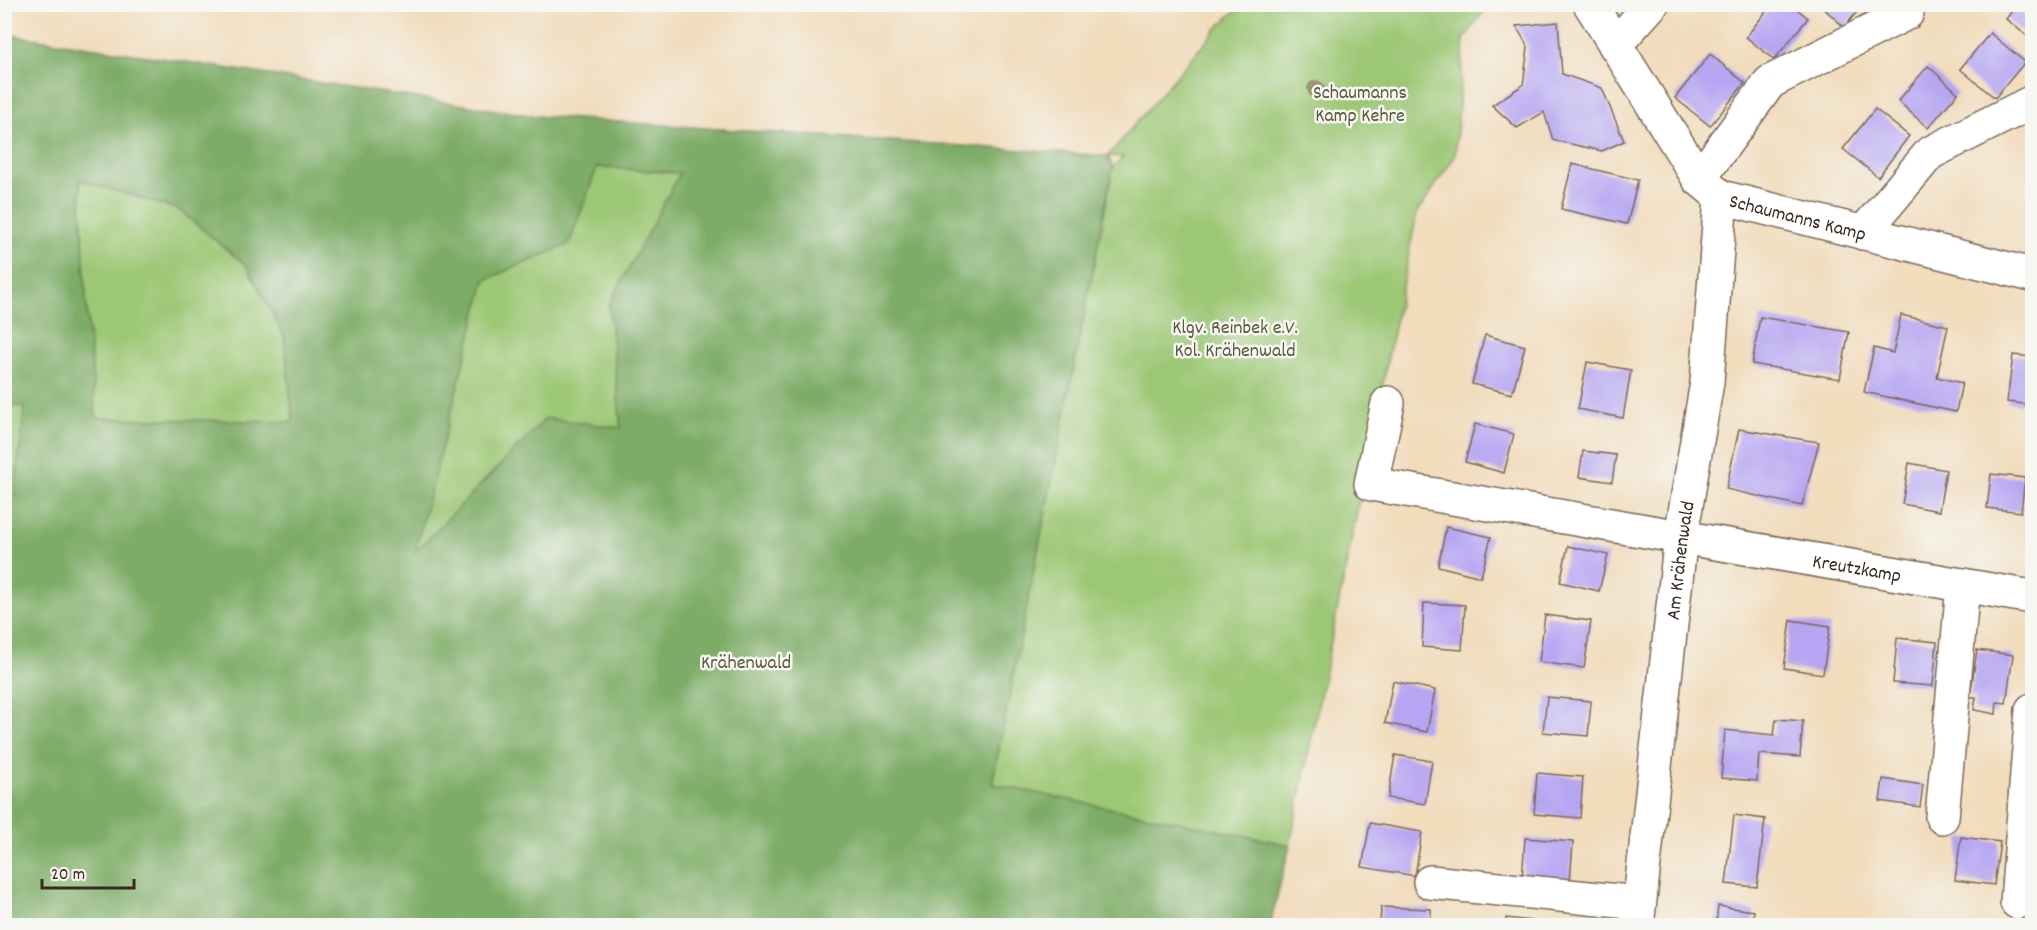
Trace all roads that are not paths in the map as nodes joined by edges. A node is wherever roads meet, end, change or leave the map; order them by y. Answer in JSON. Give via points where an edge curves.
{"nodes":[{"id":1,"x":1590,"y":4,"type":"edge"},
{"id":2,"x":1652,"y":4,"type":"edge"},
{"id":3,"x":1907,"y":13,"type":"dead end"},
{"id":4,"x":1615,"y":45,"type":"junction"},
{"id":5,"x":2032,"y":102,"type":"edge"},
{"id":6,"x":1710,"y":188,"type":"junction"},
{"id":7,"x":1863,"y":233,"type":"junction"},
{"id":8,"x":2032,"y":275,"type":"edge"},
{"id":9,"x":1388,"y":403,"type":"dead end"},
{"id":10,"x":1681,"y":536,"type":"junction"},
{"id":11,"x":1963,"y":585,"type":"junction"},
{"id":12,"x":2032,"y":597,"type":"edge"},
{"id":13,"x":2032,"y":710,"type":"edge"},
{"id":14,"x":1942,"y":817,"type":"dead end"},
{"id":15,"x":1430,"y":882,"type":"dead end"},
{"id":16,"x":2017,"y":902,"type":"dead end"},
{"id":17,"x":1638,"y":914,"type":"edge"}],
"edges":[{"from":1,"to":4,"type":"street"},
{"from":2,"to":4,"type":"street"},
{"from":3,"to":6,"type":"street","via":[[1770,82]]},
{"from":4,"to":6,"type":"street"},
{"from":5,"to":7,"type":"street","via":[[1930,153]]},
{"from":6,"to":7,"type":"street","name":"Schaumanns Kamp"},
{"from":6,"to":10,"type":"street","name":"Am Krähenwald","via":[[1707,382]]},
{"from":7,"to":8,"type":"street","name":"Schaumanns Kamp"},
{"from":9,"to":10,"type":"street","name":"Kreutzkamp","via":[[1371,484]]},
{"from":10,"to":11,"type":"street","name":"Kreutzkamp"},
{"from":10,"to":17,"type":"street","name":"Am Krähenwald"},
{"from":11,"to":12,"type":"street","name":"Kreutzkamp"},
{"from":11,"to":14,"type":"street"},
{"from":13,"to":16,"type":"street"},
{"from":15,"to":17,"type":"street"}]}
